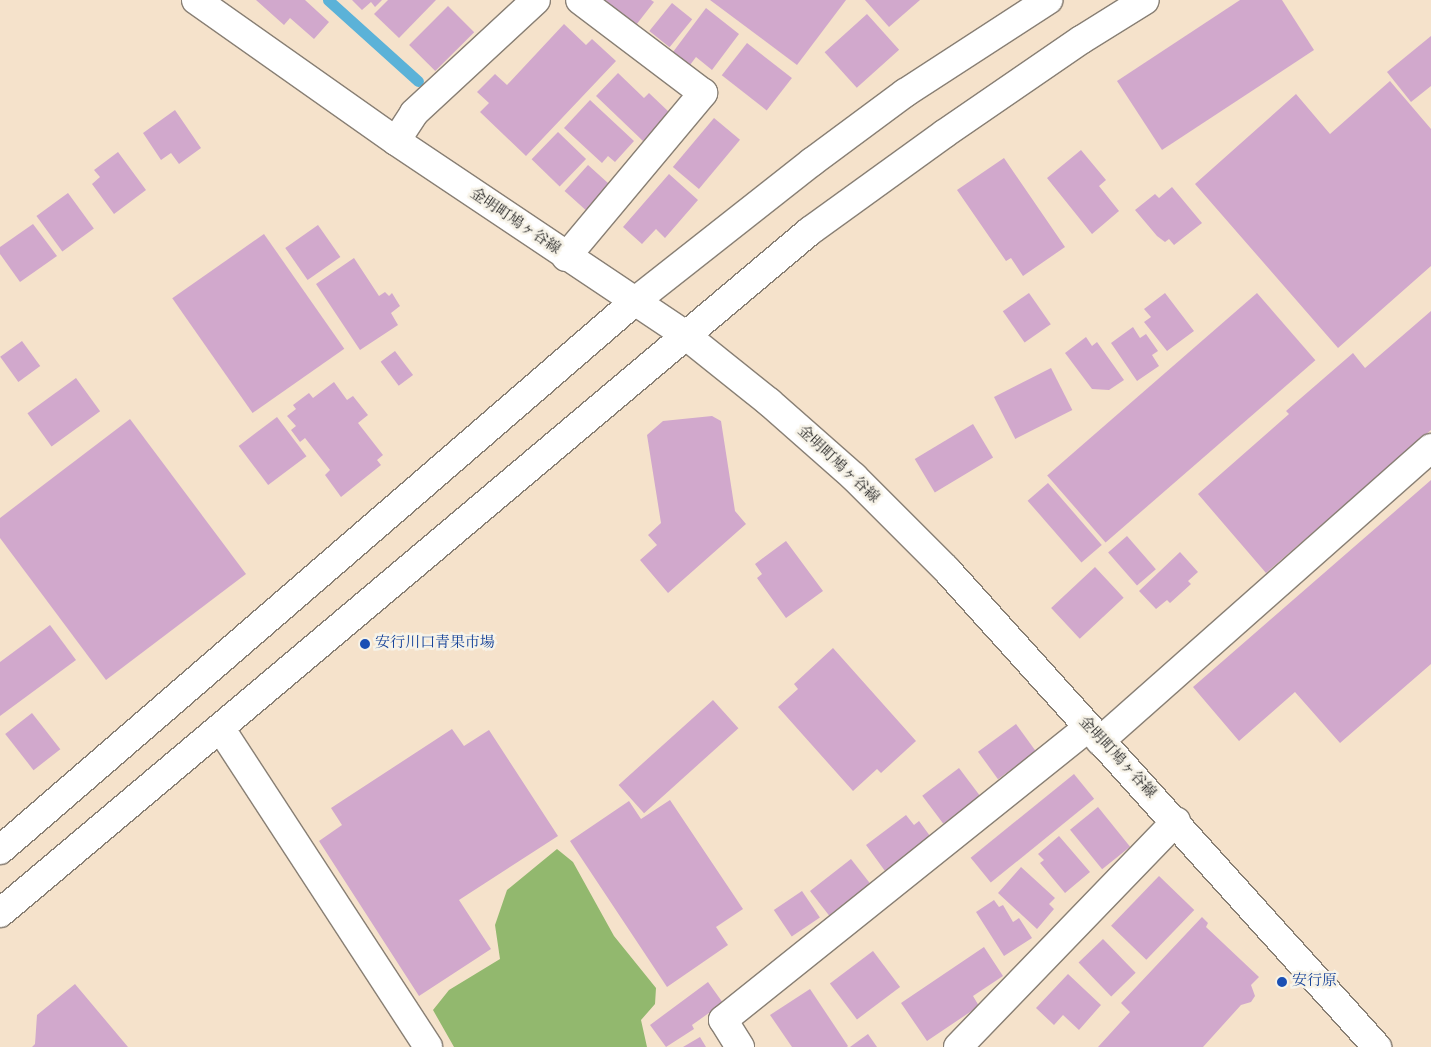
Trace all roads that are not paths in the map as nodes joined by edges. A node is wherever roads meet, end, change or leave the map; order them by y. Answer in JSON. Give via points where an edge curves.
{"nodes":[{"id":1,"x":196,"y":0,"type":"edge"},
{"id":2,"x":536,"y":0,"type":"edge"},
{"id":3,"x":580,"y":0,"type":"edge"},
{"id":4,"x":1048,"y":0,"type":"edge"},
{"id":5,"x":1145,"y":0,"type":"edge"},
{"id":6,"x":396,"y":141,"type":"junction"},
{"id":7,"x":566,"y":257,"type":"junction"},
{"id":8,"x":634,"y":302,"type":"junction"},
{"id":9,"x":684,"y":334,"type":"junction"},
{"id":10,"x":1431,"y":448,"type":"edge"},
{"id":11,"x":221,"y":729,"type":"junction"},
{"id":12,"x":1094,"y":734,"type":"junction"},
{"id":13,"x":1176,"y":821,"type":"junction"},
{"id":14,"x":0,"y":850,"type":"edge"},
{"id":15,"x":0,"y":913,"type":"edge"},
{"id":16,"x":428,"y":1047,"type":"edge"},
{"id":17,"x":740,"y":1047,"type":"edge"},
{"id":18,"x":958,"y":1047,"type":"edge"},
{"id":19,"x":1377,"y":1047,"type":"edge"}],
"edges":[{"from":1,"to":6,"type":"street","name":"金明町鳩ヶ谷線"},
{"from":2,"to":6,"type":"street","via":[[414,113]]},
{"from":3,"to":7,"type":"street","via":[[702,93]]},
{"from":4,"to":8,"type":"street","via":[[897,99]]},
{"from":5,"to":9,"type":"street","via":[[1081,40],[896,168],[810,231]]},
{"from":6,"to":7,"type":"street","name":"金明町鳩ヶ谷線"},
{"from":7,"to":8,"type":"street","name":"金明町鳩ヶ谷線"},
{"from":8,"to":9,"type":"street","name":"金明町鳩ヶ谷線"},
{"from":8,"to":14,"type":"street"},
{"from":9,"to":11,"type":"street"},
{"from":9,"to":12,"type":"street","name":"金明町鳩ヶ谷線","via":[[769,402],[854,477],[946,569]]},
{"from":10,"to":12,"type":"street"},
{"from":11,"to":15,"type":"street"},
{"from":11,"to":16,"type":"street"},
{"from":12,"to":13,"type":"street","name":"金明町鳩ヶ谷線"},
{"from":12,"to":17,"type":"street","via":[[723,1020]]},
{"from":13,"to":18,"type":"street"},
{"from":13,"to":19,"type":"street","name":"金明町鳩ヶ谷線"}]}
